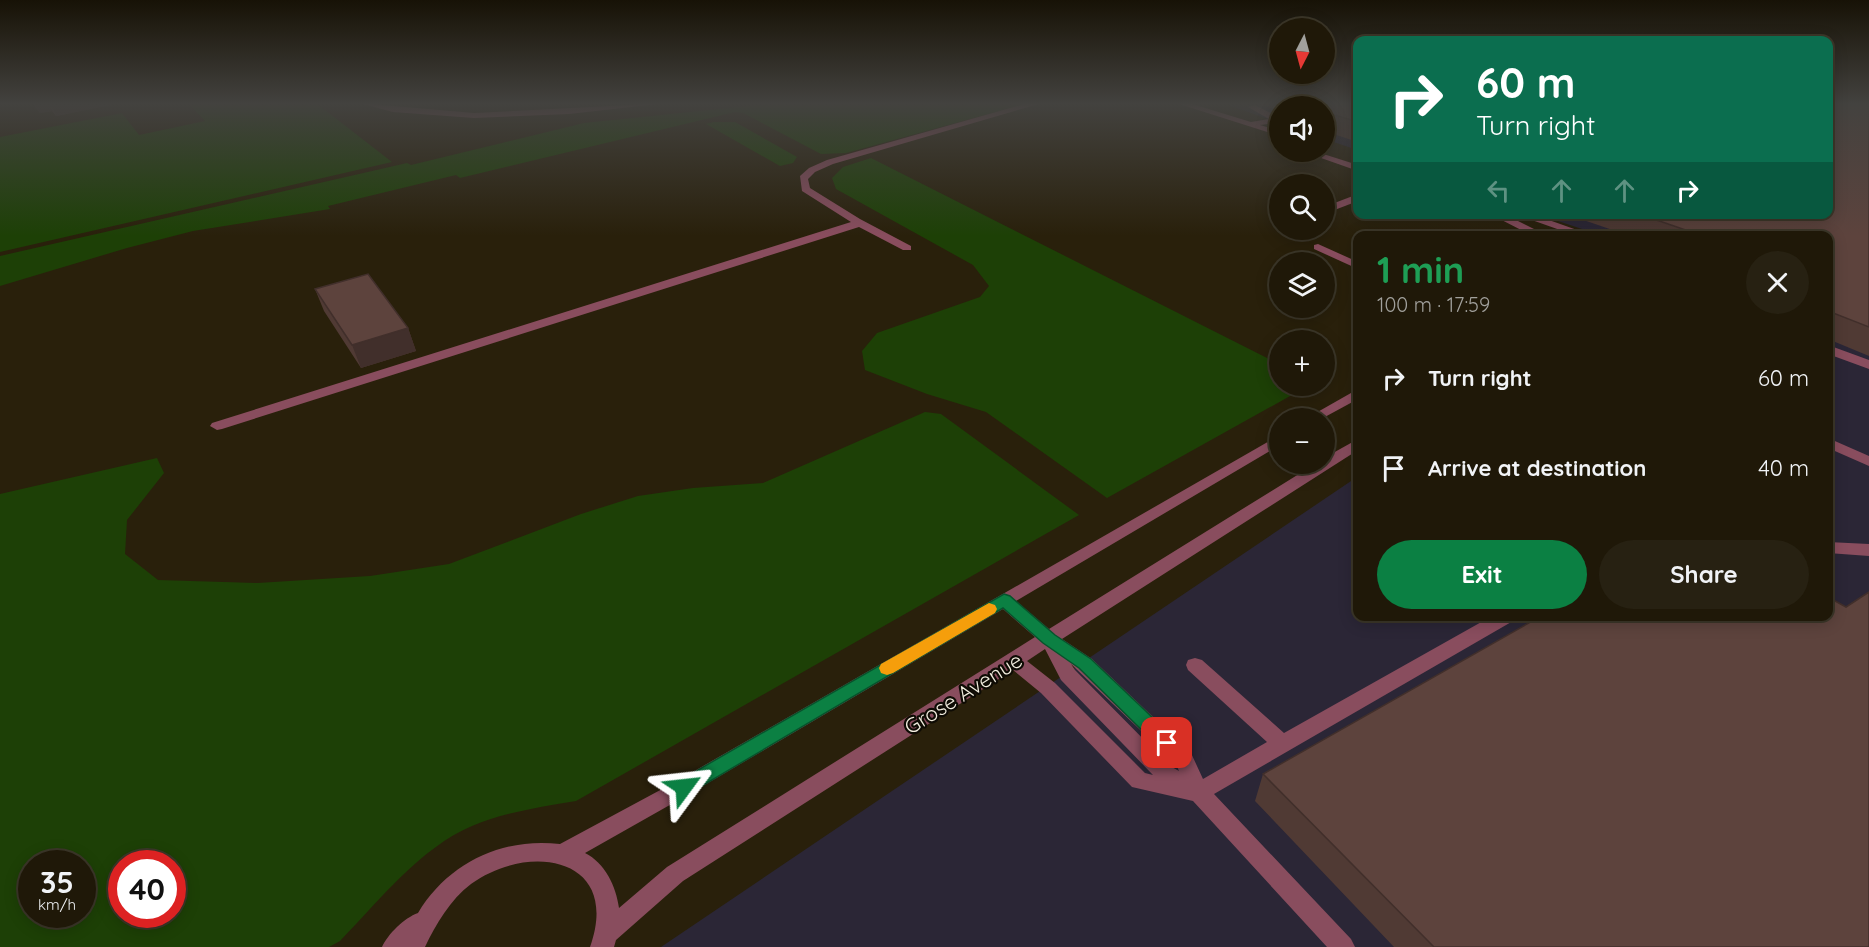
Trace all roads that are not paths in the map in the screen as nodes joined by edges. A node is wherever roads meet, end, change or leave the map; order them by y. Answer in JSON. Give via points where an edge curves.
{"nodes":[{"id":1,"x":882,"y":147,"type":"edge"},
{"id":2,"x":1335,"y":153,"type":"edge"},
{"id":3,"x":1353,"y":158,"type":"edge"},
{"id":4,"x":1335,"y":160,"type":"edge"},
{"id":5,"x":1353,"y":166,"type":"edge"},
{"id":6,"x":1353,"y":199,"type":"edge"},
{"id":7,"x":1335,"y":206,"type":"edge"},
{"id":8,"x":1353,"y":208,"type":"edge"},
{"id":9,"x":1335,"y":217,"type":"edge"},
{"id":10,"x":1506,"y":219,"type":"edge"},
{"id":11,"x":1535,"y":219,"type":"edge"},
{"id":12,"x":860,"y":223,"type":"junction"},
{"id":13,"x":1532,"y":231,"type":"edge"},
{"id":14,"x":1573,"y":231,"type":"edge"},
{"id":15,"x":907,"y":248,"type":"dead end"},
{"id":16,"x":1353,"y":256,"type":"edge"},
{"id":17,"x":1353,"y":264,"type":"edge"},
{"id":18,"x":1833,"y":351,"type":"edge"},
{"id":19,"x":1869,"y":365,"type":"edge"},
{"id":20,"x":1353,"y":396,"type":"edge"},
{"id":21,"x":1332,"y":408,"type":"edge"},
{"id":22,"x":217,"y":426,"type":"dead end"},
{"id":23,"x":1833,"y":444,"type":"edge"},
{"id":24,"x":1269,"y":445,"type":"edge"},
{"id":25,"x":1353,"y":446,"type":"edge"},
{"id":26,"x":1869,"y":462,"type":"edge"},
{"id":27,"x":1833,"y":547,"type":"edge"},
{"id":28,"x":1869,"y":550,"type":"edge"},
{"id":29,"x":1004,"y":600,"type":"junction"},
{"id":30,"x":1498,"y":621,"type":"edge"},
{"id":31,"x":1049,"y":639,"type":"junction"},
{"id":32,"x":1014,"y":661,"type":"junction"},
{"id":33,"x":1195,"y":665,"type":"dead end"},
{"id":34,"x":1283,"y":744,"type":"junction"},
{"id":35,"x":1199,"y":793,"type":"junction"},
{"id":36,"x":562,"y":854,"type":"junction"},
{"id":37,"x":426,"y":918,"type":"junction"},
{"id":38,"x":604,"y":940,"type":"edge"},
{"id":39,"x":394,"y":947,"type":"edge"},
{"id":40,"x":413,"y":947,"type":"edge"},
{"id":41,"x":1343,"y":947,"type":"edge"}],
"edges":[{"from":1,"to":12,"type":"street","via":[[830,162],[803,178],[805,189]]},
{"from":2,"to":3,"type":"street"},
{"from":4,"to":5,"type":"street"},
{"from":6,"to":7,"type":"street"},
{"from":8,"to":9,"type":"street"},
{"from":10,"to":13,"type":"street"},
{"from":11,"to":14,"type":"street"},
{"from":12,"to":15,"type":"street"},
{"from":12,"to":22,"type":"street"},
{"from":16,"to":17,"type":"street","via":[[1318,247]]},
{"from":18,"to":19,"type":"street"},
{"from":20,"to":21,"type":"street"},
{"from":23,"to":26,"type":"street"},
{"from":24,"to":29,"type":"street"},
{"from":25,"to":31,"type":"street","name":"Grose Avenue"},
{"from":27,"to":28,"type":"street"},
{"from":29,"to":31,"type":"street"},
{"from":29,"to":36,"type":"street"},
{"from":30,"to":34,"type":"street"},
{"from":31,"to":32,"type":"street","name":"Grose Avenue"},
{"from":31,"to":35,"type":"street","via":[[1068,675],[1163,772]]},
{"from":32,"to":35,"type":"street","via":[[1048,688],[1139,782]]},
{"from":32,"to":38,"type":"street","name":"Grose Avenue","via":[[675,874]]},
{"from":33,"to":34,"type":"street"},
{"from":34,"to":35,"type":"street"},
{"from":35,"to":41,"type":"street"},
{"from":36,"to":37,"type":"street","via":[[539,851],[489,862],[464,877]]},
{"from":36,"to":38,"type":"street","via":[[585,864],[601,882],[608,905]]},
{"from":37,"to":39,"type":"street"},
{"from":37,"to":40,"type":"street"}]}
